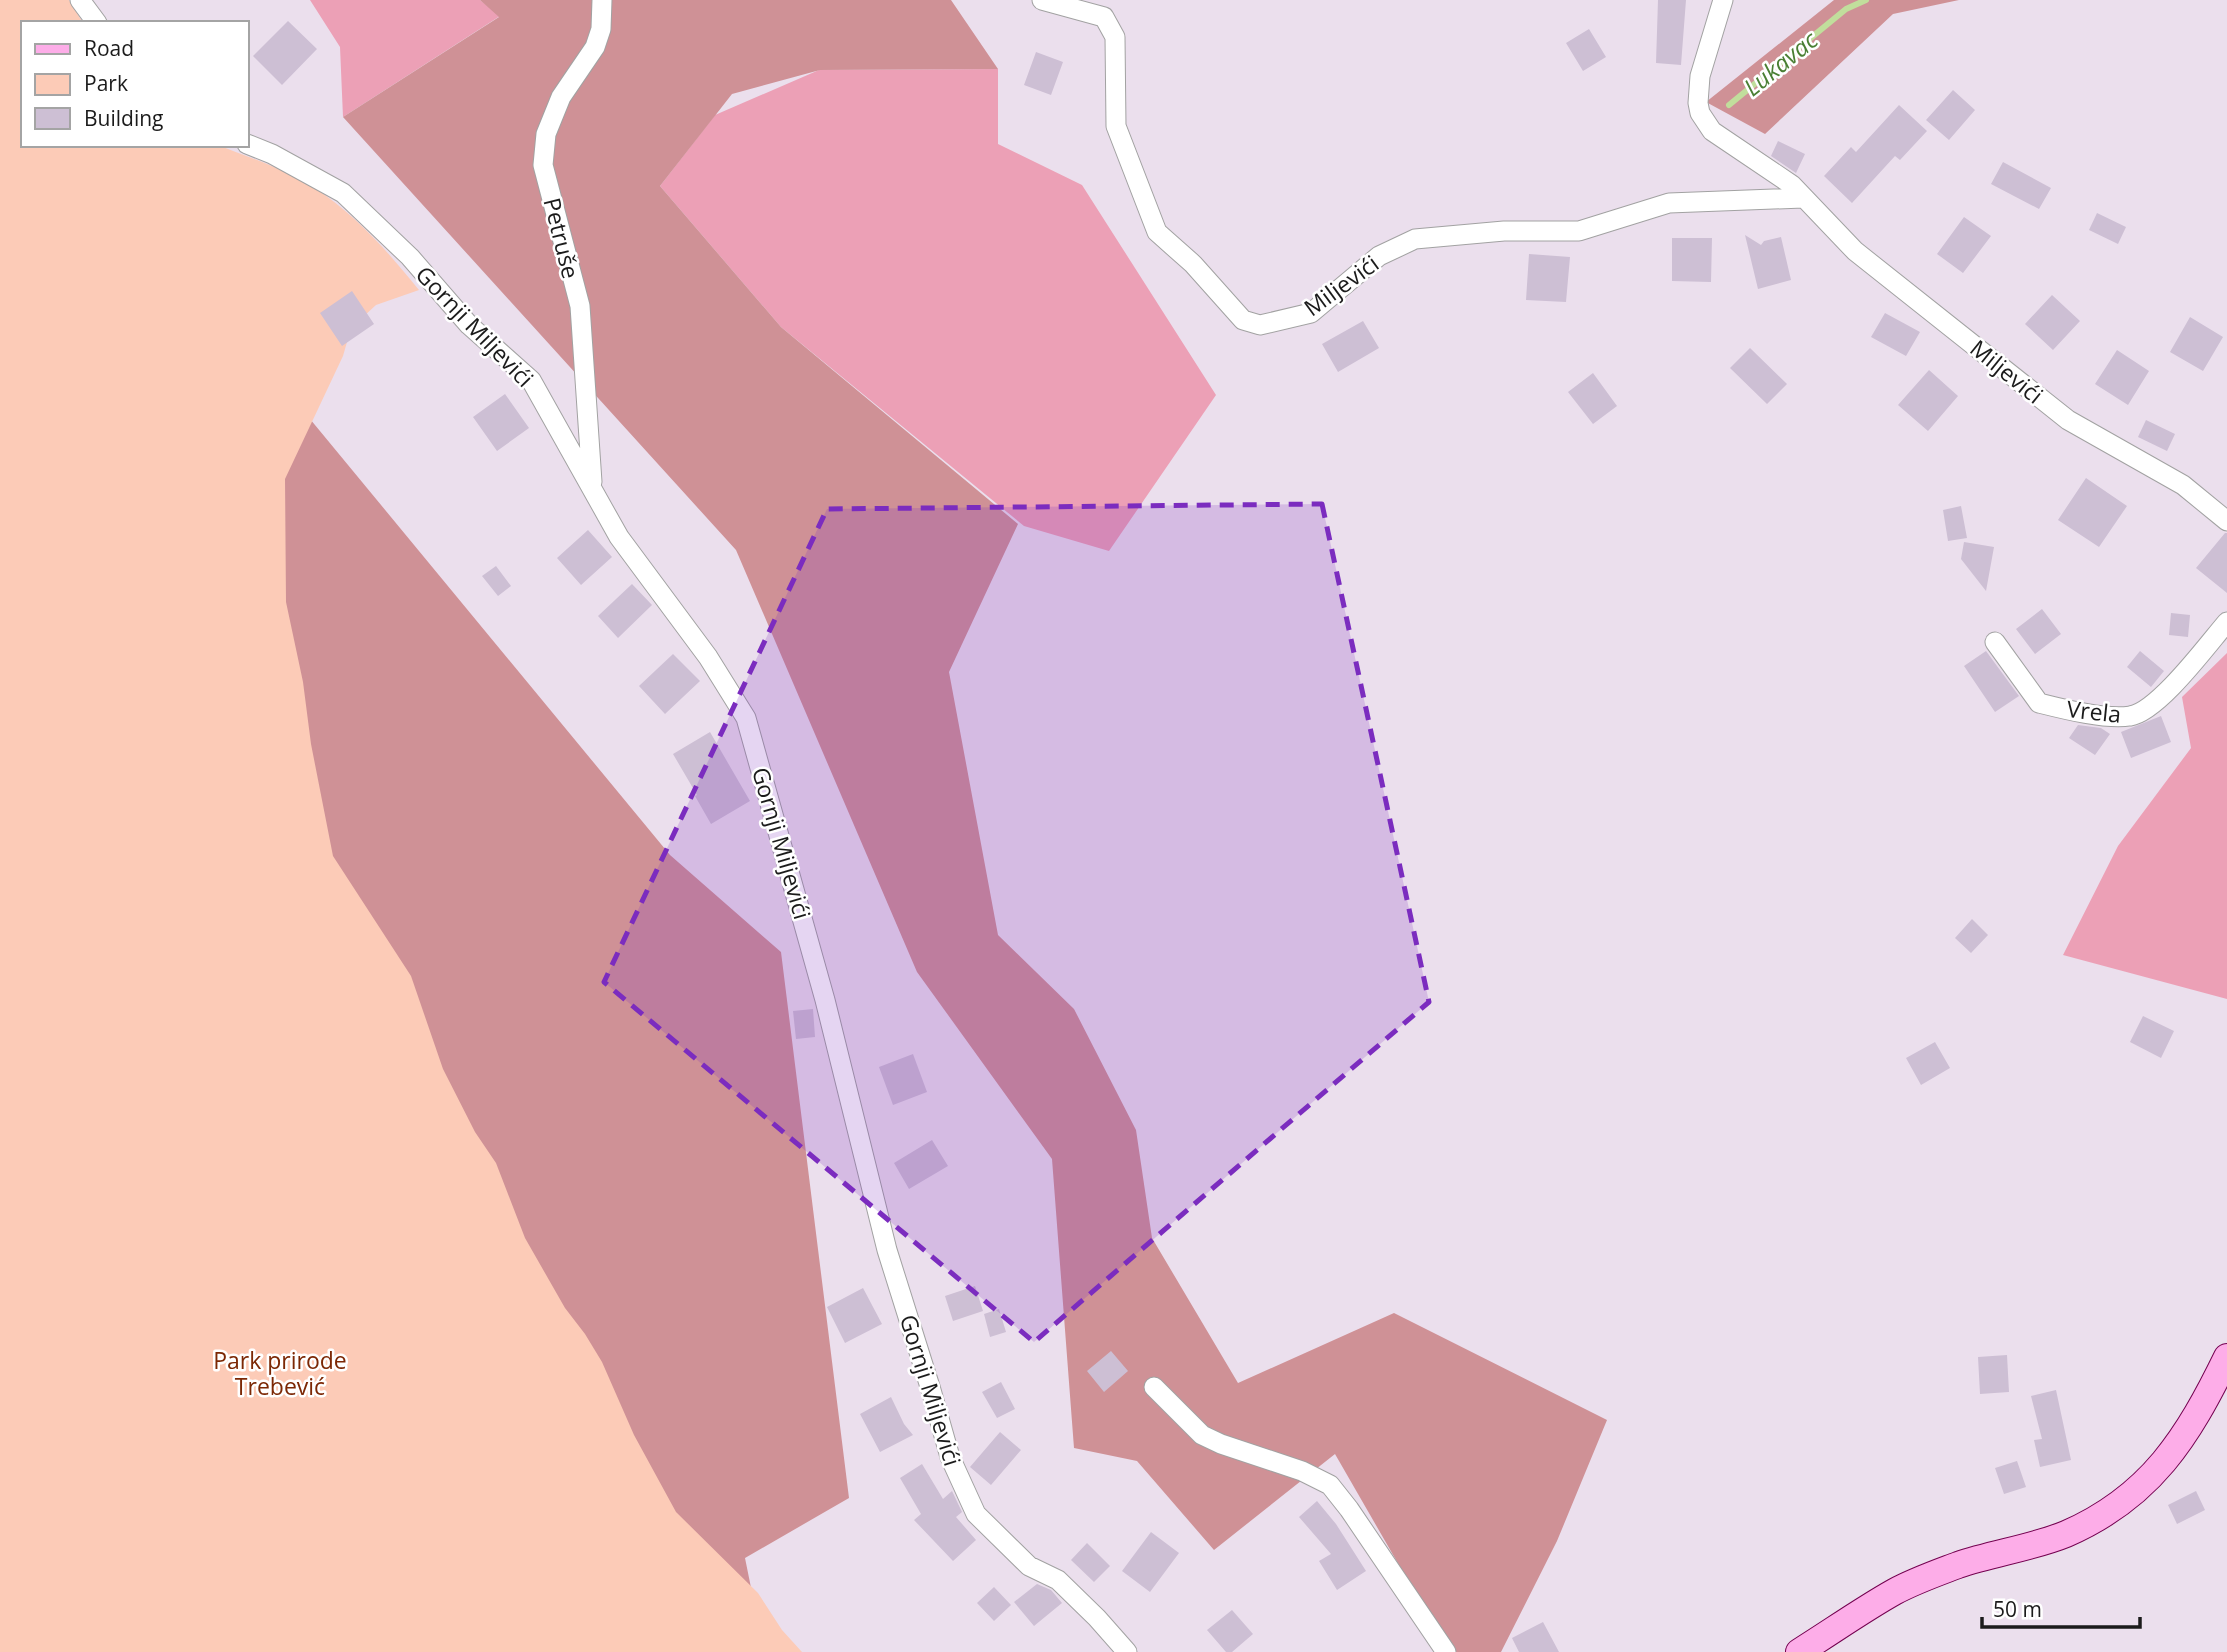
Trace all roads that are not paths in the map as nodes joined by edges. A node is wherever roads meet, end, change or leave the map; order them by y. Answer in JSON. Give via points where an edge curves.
{"nodes":[{"id":1,"x":80,"y":0,"type":"edge"},
{"id":2,"x":602,"y":0,"type":"edge"},
{"id":3,"x":1042,"y":0,"type":"edge"},
{"id":4,"x":1723,"y":0,"type":"edge"},
{"id":5,"x":96,"y":21,"type":"edge"},
{"id":6,"x":248,"y":144,"type":"edge"},
{"id":7,"x":1803,"y":198,"type":"junction"},
{"id":8,"x":593,"y":490,"type":"junction"},
{"id":9,"x":2227,"y":521,"type":"edge"},
{"id":10,"x":2227,"y":622,"type":"edge"},
{"id":11,"x":1995,"y":642,"type":"dead end"},
{"id":12,"x":2227,"y":1357,"type":"edge"},
{"id":13,"x":1153,"y":1387,"type":"dead end"},
{"id":14,"x":1127,"y":1652,"type":"edge"},
{"id":15,"x":1447,"y":1652,"type":"edge"},
{"id":16,"x":1799,"y":1652,"type":"edge"}],
"edges":[{"from":1,"to":5,"type":"street"},
{"from":2,"to":8,"type":"street","name":"Petruše","via":[[595,47],[561,97],[546,134],[543,165],[580,306]]},
{"from":3,"to":7,"type":"street","name":"Miljevići","via":[[1104,17],[1115,37],[1116,126],[1157,232],[1194,264],[1242,320],[1260,325],[1311,313],[1379,256],[1415,239],[1504,231],[1579,232],[1669,203]]},
{"from":4,"to":7,"type":"street","name":"Miljevići","via":[[1700,76],[1700,113],[1712,131],[1792,185]]},
{"from":6,"to":8,"type":"street","name":"Gornji Miljevići","via":[[343,193],[410,257],[470,325],[531,380]]},
{"from":7,"to":9,"type":"street","name":"Miljevići","via":[[1855,251],[2068,420],[2183,485]]},
{"from":8,"to":14,"type":"street","name":"Gornji Miljevići","via":[[619,537],[708,657],[746,718],[825,1000],[887,1250],[950,1457],[976,1514],[1029,1566],[1058,1580]]},
{"from":10,"to":11,"type":"street","name":"Vrela","via":[[2155,703],[2132,716],[2039,703]]},
{"from":12,"to":16,"type":"main road","via":[[2186,1434],[2138,1490],[2111,1511],[2064,1535],[1960,1565],[1896,1591]]},
{"from":13,"to":15,"type":"street","via":[[1202,1435],[1330,1485]]}]}
